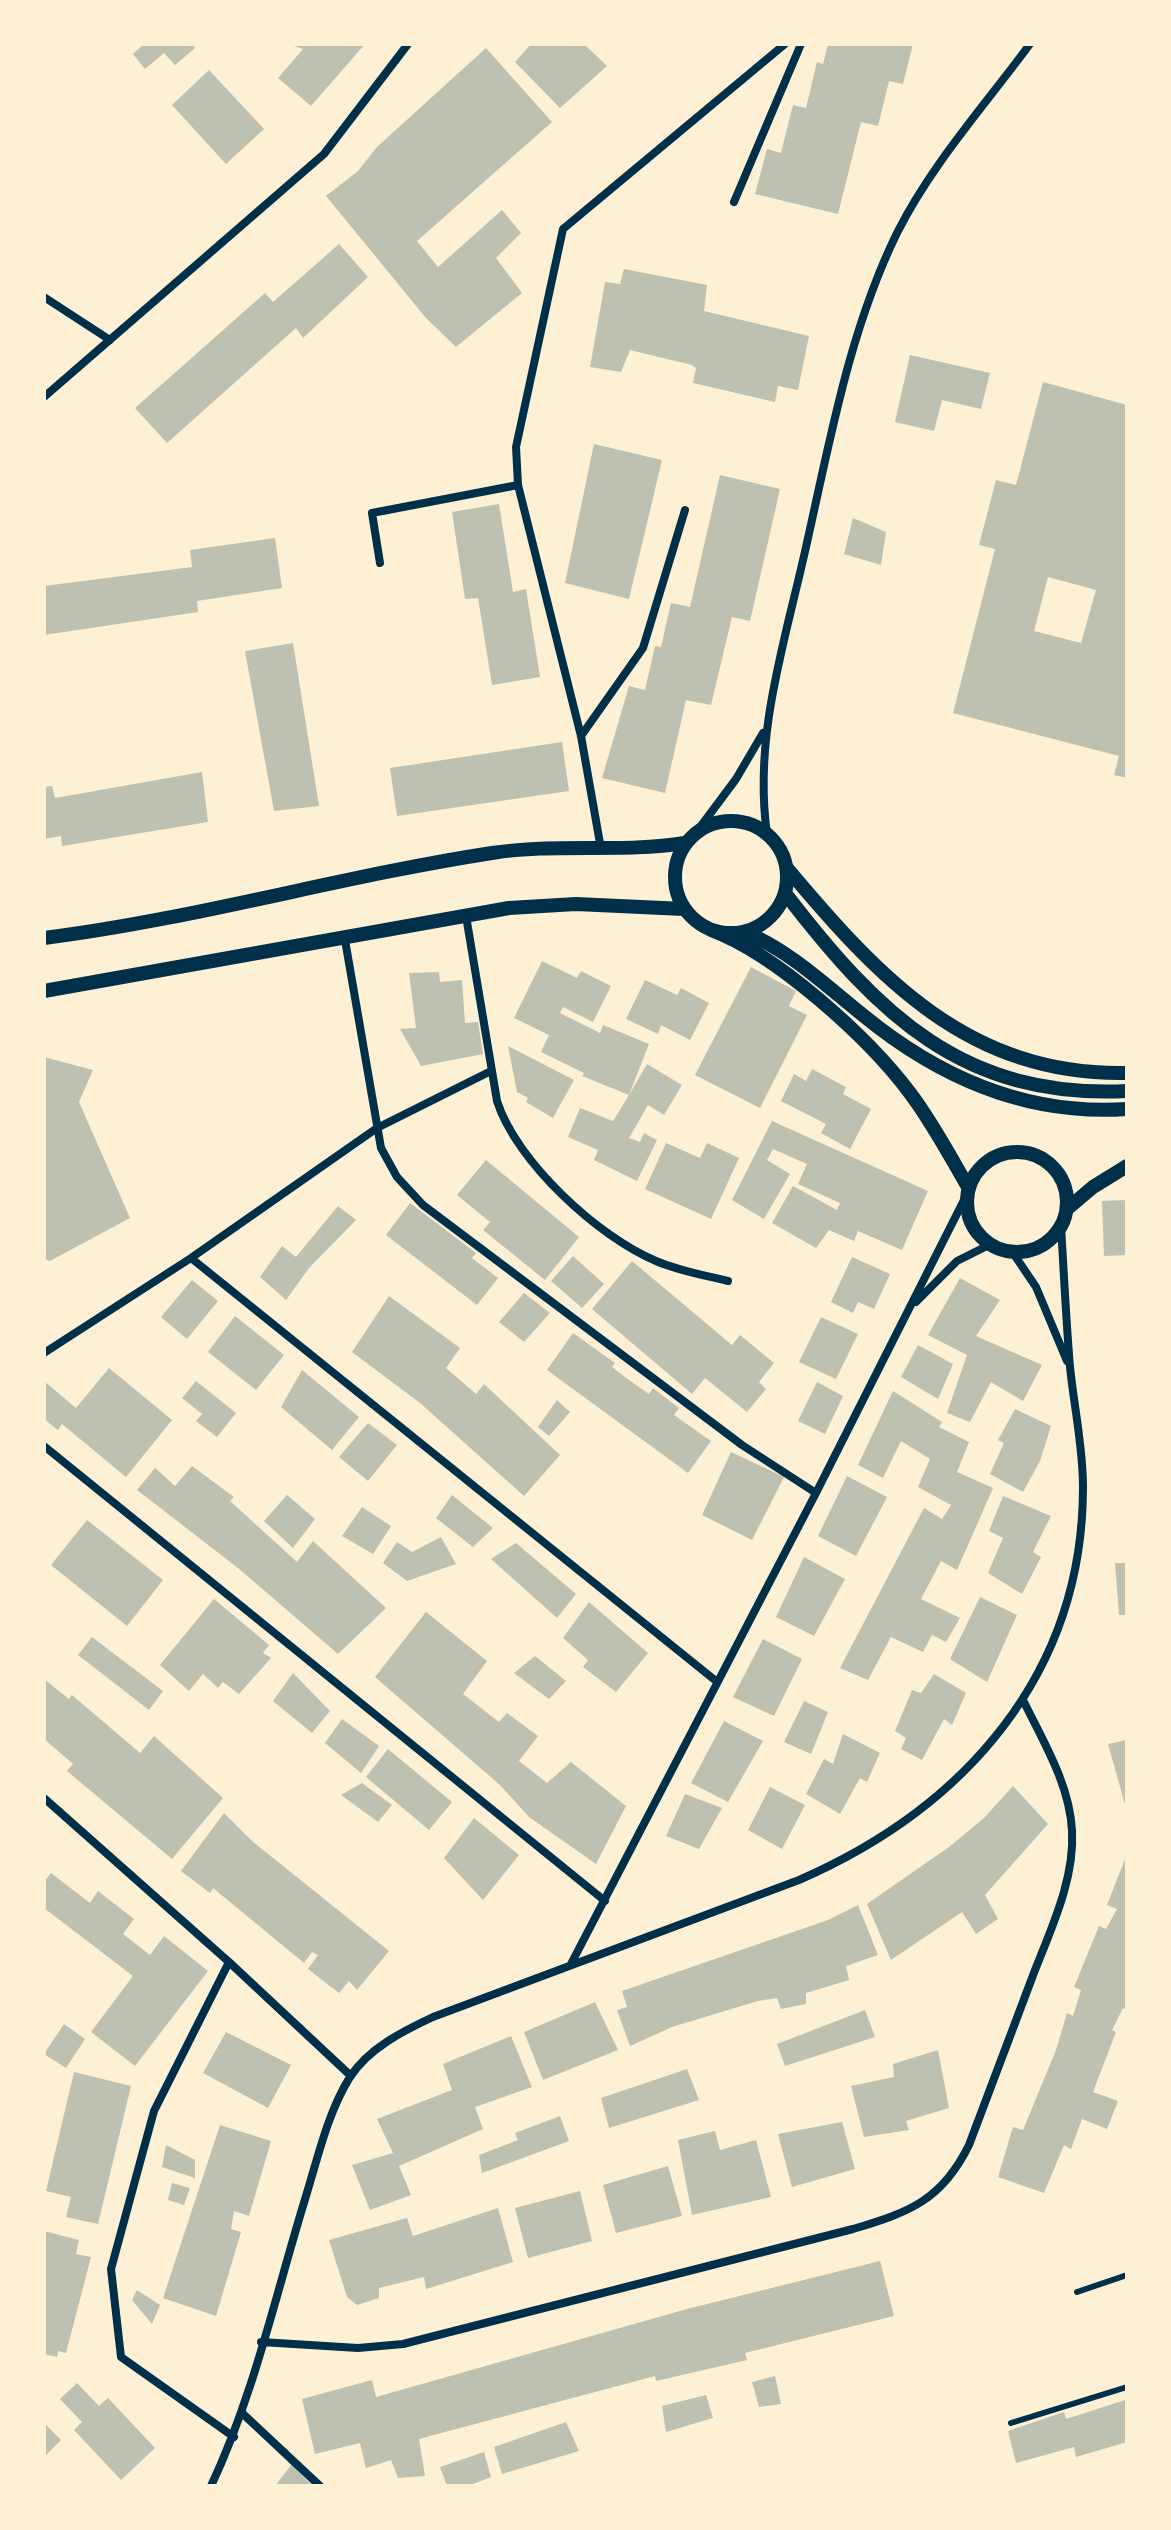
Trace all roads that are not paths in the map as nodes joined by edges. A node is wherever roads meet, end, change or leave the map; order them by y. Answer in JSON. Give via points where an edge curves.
{"nodes":[{"id":1,"x":408,"y":44,"type":"edge"},
{"id":2,"x":785,"y":44,"type":"edge"},
{"id":3,"x":801,"y":44,"type":"edge"},
{"id":4,"x":1030,"y":44,"type":"edge"},
{"id":5,"x":734,"y":202,"type":"dead end"},
{"id":6,"x":44,"y":297,"type":"edge"},
{"id":7,"x":110,"y":340,"type":"junction"},
{"id":8,"x":44,"y":397,"type":"edge"},
{"id":9,"x":518,"y":485,"type":"junction"},
{"id":10,"x":685,"y":510,"type":"dead end"},
{"id":11,"x":380,"y":563,"type":"dead end"},
{"id":12,"x":765,"y":729,"type":"junction"},
{"id":13,"x":581,"y":736,"type":"junction"},
{"id":14,"x":698,"y":830,"type":"junction"},
{"id":15,"x":767,"y":834,"type":"junction"},
{"id":16,"x":685,"y":843,"type":"junction"},
{"id":17,"x":601,"y":849,"type":"junction"},
{"id":18,"x":786,"y":867,"type":"junction"},
{"id":19,"x":785,"y":893,"type":"junction"},
{"id":20,"x":684,"y":909,"type":"junction"},
{"id":21,"x":466,"y":916,"type":"junction"},
{"id":22,"x":711,"y":930,"type":"junction"},
{"id":23,"x":745,"y":932,"type":"junction"},
{"id":24,"x":44,"y":938,"type":"edge"},
{"id":25,"x":345,"y":940,"type":"junction"},
{"id":26,"x":44,"y":991,"type":"edge"},
{"id":27,"x":491,"y":1071,"type":"junction"},
{"id":28,"x":1127,"y":1073,"type":"edge"},
{"id":29,"x":1127,"y":1091,"type":"edge"},
{"id":30,"x":1127,"y":1109,"type":"edge"},
{"id":31,"x":377,"y":1128,"type":"junction"},
{"id":32,"x":1127,"y":1166,"type":"edge"},
{"id":33,"x":967,"y":1192,"type":"junction"},
{"id":34,"x":1067,"y":1209,"type":"junction"},
{"id":35,"x":1061,"y":1227,"type":"junction"},
{"id":36,"x":989,"y":1245,"type":"junction"},
{"id":37,"x":1013,"y":1253,"type":"junction"},
{"id":38,"x":191,"y":1258,"type":"junction"},
{"id":39,"x":728,"y":1281,"type":"dead end"},
{"id":40,"x":908,"y":1312,"type":"junction"},
{"id":41,"x":44,"y":1353,"type":"edge"},
{"id":42,"x":1071,"y":1369,"type":"junction"},
{"id":43,"x":44,"y":1446,"type":"edge"},
{"id":44,"x":816,"y":1493,"type":"junction"},
{"id":45,"x":716,"y":1681,"type":"junction"},
{"id":46,"x":1023,"y":1700,"type":"junction"},
{"id":47,"x":44,"y":1798,"type":"edge"},
{"id":48,"x":605,"y":1901,"type":"junction"},
{"id":49,"x":229,"y":1962,"type":"junction"},
{"id":50,"x":571,"y":1964,"type":"junction"},
{"id":51,"x":351,"y":2076,"type":"junction"},
{"id":52,"x":1127,"y":2275,"type":"edge"},
{"id":53,"x":1077,"y":2292,"type":"dead end"},
{"id":54,"x":261,"y":2342,"type":"junction"},
{"id":55,"x":1127,"y":2387,"type":"edge"},
{"id":56,"x":242,"y":2413,"type":"junction"},
{"id":57,"x":1011,"y":2423,"type":"dead end"},
{"id":58,"x":234,"y":2437,"type":"junction"},
{"id":59,"x":211,"y":2486,"type":"edge"},
{"id":60,"x":320,"y":2486,"type":"edge"}],
"edges":[{"from":1,"to":7,"type":"street","via":[[324,154]]},
{"from":2,"to":9,"type":"street","via":[[563,229],[516,447]]},
{"from":3,"to":5,"type":"street"},
{"from":4,"to":12,"type":"street","via":[[922,192],[872,291],[831,437]]},
{"from":6,"to":7,"type":"street"},
{"from":7,"to":8,"type":"street"},
{"from":9,"to":11,"type":"street","via":[[372,513]]},
{"from":9,"to":13,"type":"street"},
{"from":10,"to":13,"type":"street","via":[[643,648]]},
{"from":12,"to":14,"type":"street"},
{"from":12,"to":15,"type":"street","via":[[762,784]]},
{"from":13,"to":17,"type":"street"},
{"from":14,"to":15,"type":"street","via":[[733,820]]},
{"from":14,"to":16,"type":"street"},
{"from":15,"to":18,"type":"street"},
{"from":16,"to":17,"type":"street"},
{"from":16,"to":20,"type":"street","via":[[674,875]]},
{"from":17,"to":24,"type":"street","via":[[490,853],[195,914]]},
{"from":18,"to":19,"type":"street"},
{"from":18,"to":28,"type":"street","via":[[876,968],[946,1023],[1029,1059],[1081,1071]]},
{"from":19,"to":23,"type":"street","via":[[763,924]]},
{"from":19,"to":29,"type":"street","via":[[862,985],[940,1048],[1020,1083],[1079,1092]]},
{"from":20,"to":21,"type":"street","via":[[576,904]]},
{"from":20,"to":22,"type":"street"},
{"from":21,"to":25,"type":"street"},
{"from":21,"to":27,"type":"street"},
{"from":22,"to":23,"type":"street"},
{"from":22,"to":33,"type":"street","via":[[773,962],[870,1048],[911,1094]]},
{"from":23,"to":30,"type":"street","via":[[806,968],[893,1038],[981,1088],[1038,1105]]},
{"from":25,"to":26,"type":"street"},
{"from":25,"to":31,"type":"street"},
{"from":27,"to":31,"type":"street"},
{"from":27,"to":39,"type":"street","via":[[505,1125],[519,1148],[584,1211],[656,1261]]},
{"from":31,"to":38,"type":"street"},
{"from":31,"to":44,"type":"street","via":[[387,1163],[423,1205],[742,1445]]},
{"from":32,"to":34,"type":"street"},
{"from":33,"to":34,"type":"street","via":[[987,1161],[1019,1151],[1050,1163],[1066,1192]]},
{"from":33,"to":36,"type":"street","via":[[971,1224]]},
{"from":33,"to":40,"type":"street"},
{"from":34,"to":35,"type":"street"},
{"from":35,"to":37,"type":"street","via":[[1041,1247]]},
{"from":35,"to":42,"type":"street"},
{"from":36,"to":37,"type":"street"},
{"from":36,"to":40,"type":"street","via":[[950,1267]]},
{"from":37,"to":42,"type":"street","via":[[1036,1287]]},
{"from":38,"to":41,"type":"street"},
{"from":38,"to":45,"type":"street"},
{"from":40,"to":44,"type":"street"},
{"from":42,"to":46,"type":"street","via":[[1082,1472],[1077,1557],[1059,1624]]},
{"from":43,"to":48,"type":"street"},
{"from":44,"to":45,"type":"street"},
{"from":45,"to":48,"type":"street"},
{"from":46,"to":50,"type":"street","via":[[961,1776],[885,1838],[799,1880]]},
{"from":46,"to":54,"type":"street","via":[[1068,1802],[1071,1857],[1055,1916],[969,2145],[937,2193],[900,2214],[853,2229],[403,2344],[358,2348]]},
{"from":47,"to":49,"type":"street"},
{"from":48,"to":50,"type":"street"},
{"from":49,"to":51,"type":"street"},
{"from":49,"to":58,"type":"street","via":[[154,2111],[111,2269],[121,2357]]},
{"from":50,"to":51,"type":"street","via":[[408,2029],[365,2059]]},
{"from":51,"to":54,"type":"street","via":[[323,2141]]},
{"from":52,"to":53,"type":"lane"},
{"from":54,"to":56,"type":"street"},
{"from":55,"to":57,"type":"lane"},
{"from":56,"to":58,"type":"street"},
{"from":56,"to":60,"type":"street"},
{"from":58,"to":59,"type":"street"}]}
